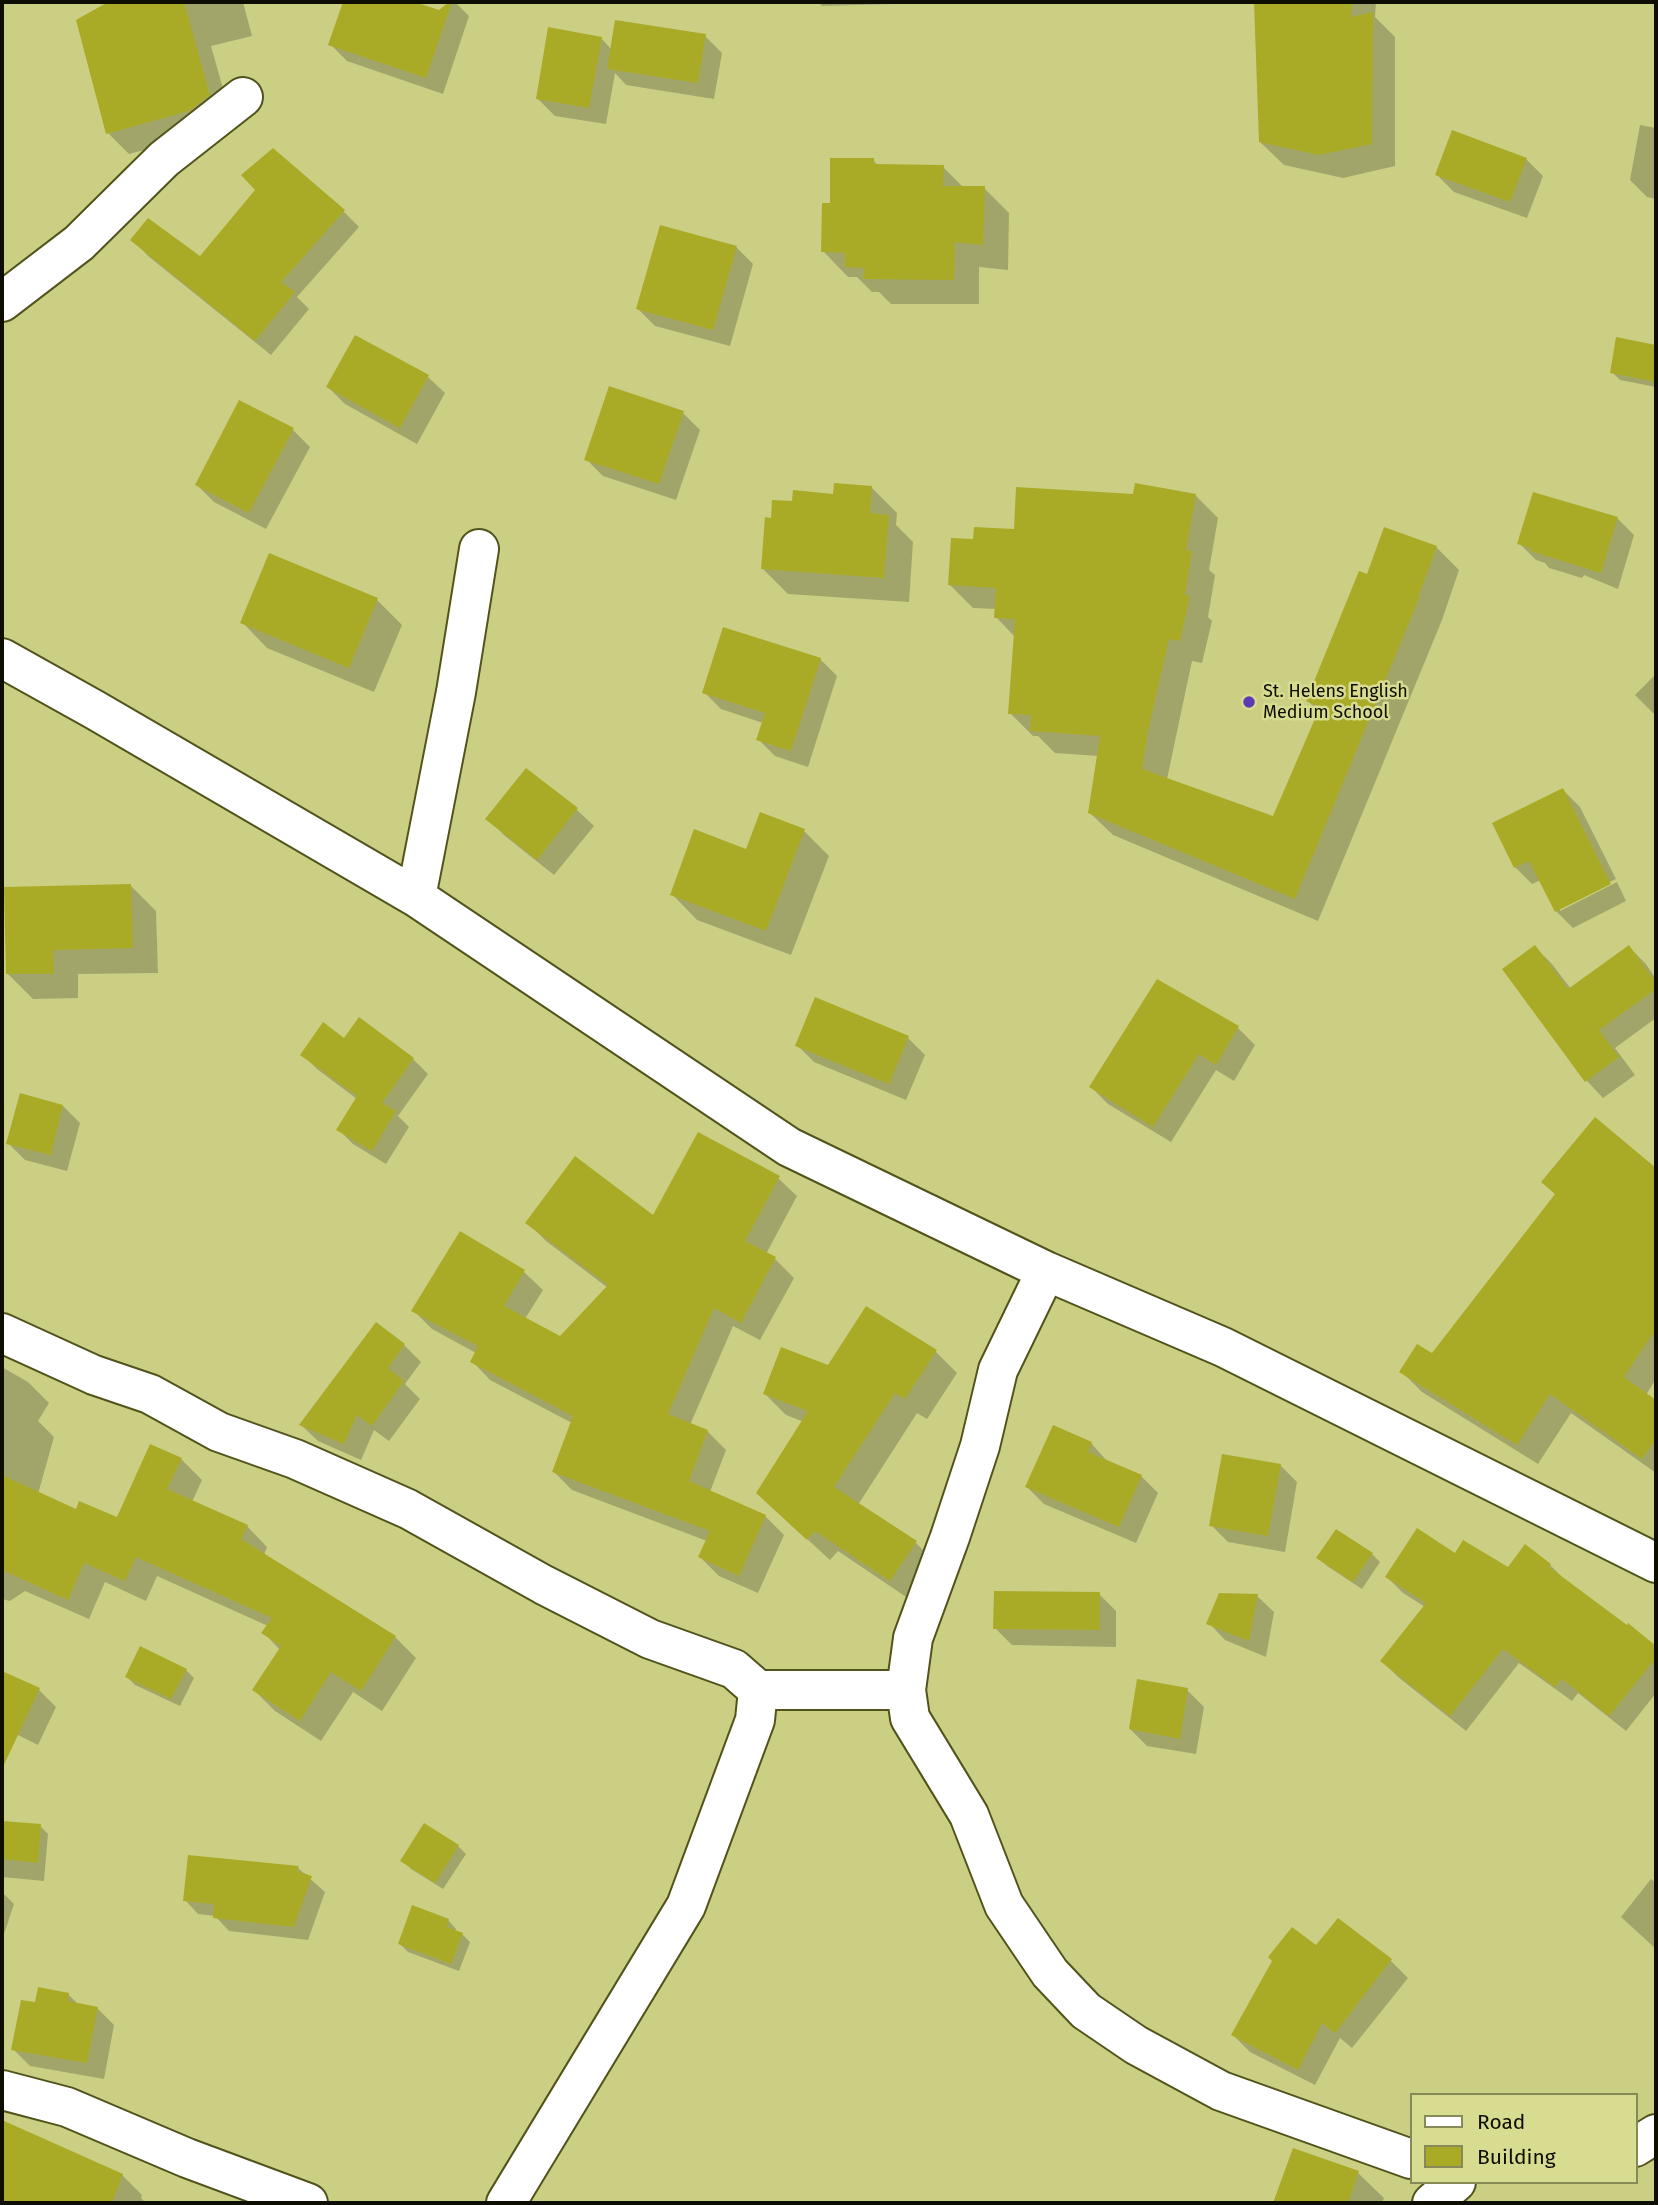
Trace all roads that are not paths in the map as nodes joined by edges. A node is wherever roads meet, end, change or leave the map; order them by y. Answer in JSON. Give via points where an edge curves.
{"nodes":[{"id":1,"x":243,"y":97,"type":"dead end"},
{"id":2,"x":2,"y":302,"type":"edge"},
{"id":3,"x":479,"y":549,"type":"dead end"},
{"id":4,"x":2,"y":658,"type":"edge"},
{"id":5,"x":416,"y":897,"type":"junction"},
{"id":6,"x":1046,"y":1271,"type":"junction"},
{"id":7,"x":2,"y":1333,"type":"edge"},
{"id":8,"x":1656,"y":1563,"type":"edge"},
{"id":9,"x":758,"y":1690,"type":"junction"},
{"id":10,"x":906,"y":1690,"type":"junction"},
{"id":11,"x":2,"y":2090,"type":"edge"},
{"id":12,"x":1656,"y":2134,"type":"edge"},
{"id":13,"x":1637,"y":2146,"type":"edge"},
{"id":14,"x":1410,"y":2158,"type":"edge"},
{"id":15,"x":1454,"y":2184,"type":"edge"},
{"id":16,"x":309,"y":2203,"type":"edge"},
{"id":17,"x":506,"y":2203,"type":"edge"},
{"id":18,"x":1432,"y":2203,"type":"edge"}],
"edges":[{"from":1,"to":2,"type":"street","via":[[164,159],[79,243]]},
{"from":3,"to":5,"type":"street"},
{"from":4,"to":5,"type":"street"},
{"from":5,"to":6,"type":"street","via":[[789,1147]]},
{"from":6,"to":8,"type":"street","via":[[1223,1347]]},
{"from":6,"to":10,"type":"street","via":[[998,1370],[980,1446],[913,1638]]},
{"from":7,"to":9,"type":"street","via":[[94,1375],[150,1394],[219,1432],[295,1459],[408,1509],[650,1639],[734,1669]]},
{"from":9,"to":10,"type":"street"},
{"from":9,"to":17,"type":"street","via":[[755,1720],[686,1906]]},
{"from":10,"to":14,"type":"street","via":[[909,1718],[969,1815],[1004,1905],[1049,1973],[1086,2011],[1136,2045],[1221,2091]]},
{"from":11,"to":16,"type":"street","via":[[67,2107]]},
{"from":12,"to":13,"type":"street"},
{"from":15,"to":18,"type":"street"}]}
